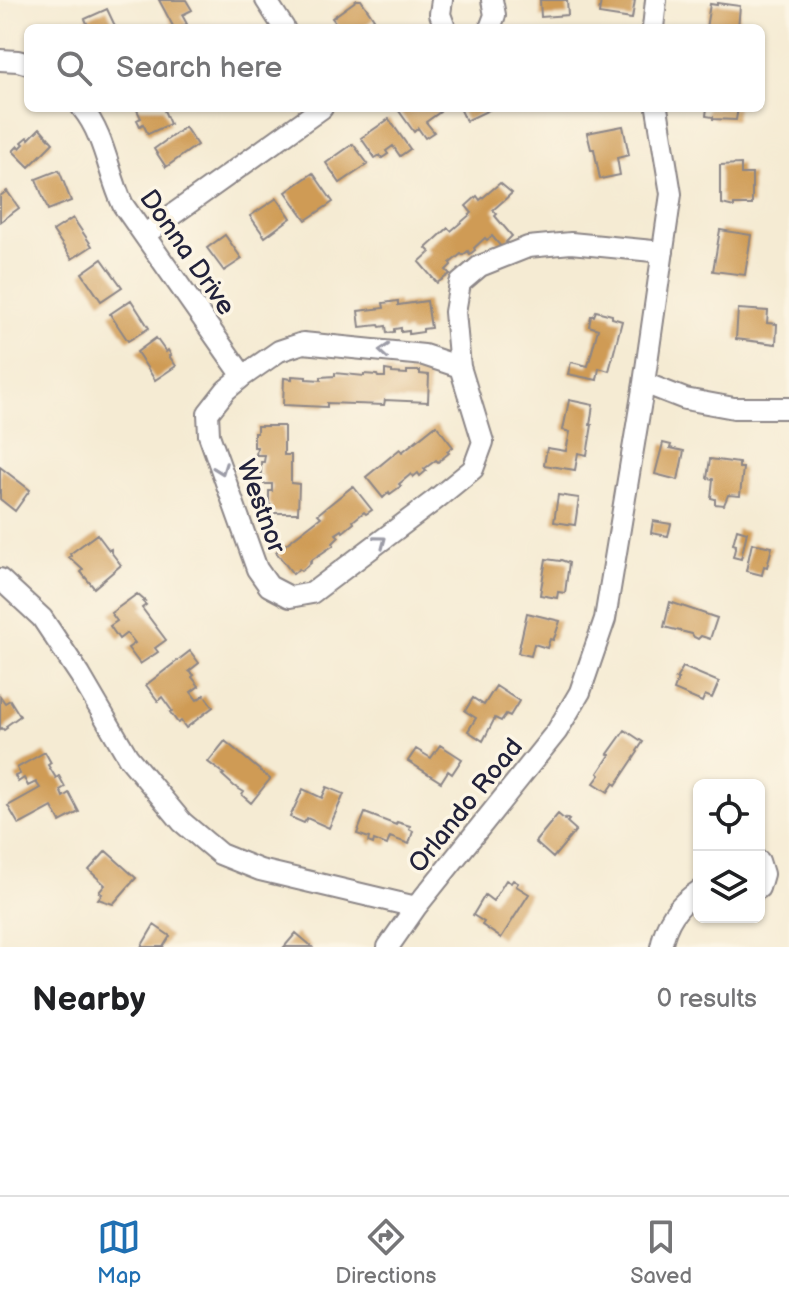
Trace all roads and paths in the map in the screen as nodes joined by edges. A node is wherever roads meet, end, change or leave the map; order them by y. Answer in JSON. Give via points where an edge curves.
{"nodes":[{"id":1,"x":266,"y":0,"type":"edge"},
{"id":2,"x":442,"y":0,"type":"edge"},
{"id":3,"x":492,"y":0,"type":"edge"},
{"id":4,"x":656,"y":0,"type":"edge"},
{"id":5,"x":281,"y":24,"type":"edge"},
{"id":6,"x":440,"y":24,"type":"edge"},
{"id":7,"x":492,"y":24,"type":"edge"},
{"id":8,"x":653,"y":24,"type":"edge"},
{"id":9,"x":0,"y":60,"type":"edge"},
{"id":10,"x":24,"y":63,"type":"edge"},
{"id":11,"x":85,"y":112,"type":"edge"},
{"id":12,"x":316,"y":112,"type":"edge"},
{"id":13,"x":658,"y":112,"type":"edge"},
{"id":14,"x":144,"y":235,"type":"junction"},
{"id":15,"x":663,"y":252,"type":"junction"},
{"id":16,"x":460,"y":367,"type":"junction"},
{"id":17,"x":243,"y":376,"type":"junction"},
{"id":18,"x":644,"y":383,"type":"junction"},
{"id":19,"x":789,"y":408,"type":"edge"},
{"id":20,"x":0,"y":579,"type":"edge"},
{"id":21,"x":693,"y":896,"type":"edge"},
{"id":22,"x":416,"y":907,"type":"junction"},
{"id":23,"x":388,"y":947,"type":"edge"},
{"id":24,"x":661,"y":947,"type":"edge"}],
"edges":[{"from":1,"to":5,"type":"street"},
{"from":2,"to":6,"type":"street"},
{"from":3,"to":7,"type":"street"},
{"from":4,"to":8,"type":"street"},
{"from":9,"to":10,"type":"street"},
{"from":11,"to":14,"type":"street","name":"Donna Drive","via":[[123,205]]},
{"from":12,"to":14,"type":"street"},
{"from":13,"to":15,"type":"street","name":"Orlando Road","via":[[671,194]]},
{"from":14,"to":17,"type":"street","name":"Donna Drive"},
{"from":15,"to":16,"type":"street","name":"Westnor","via":[[571,243],[528,247],[480,266],[460,283],[455,312]]},
{"from":15,"to":18,"type":"street","name":"Orlando Road"},
{"from":16,"to":17,"type":"street","name":"Westnor","one_way":true,"via":[[424,355],[303,343],[279,351]]},
{"from":17,"to":16,"type":"street","name":"Westnor","one_way":true,"via":[[208,413],[209,435],[257,569],[269,586],[290,597],[312,593],[473,469],[483,442]]},
{"from":18,"to":19,"type":"street","via":[[685,399],[734,408]]},
{"from":18,"to":22,"type":"street","name":"Orlando Road","via":[[605,619],[580,692],[557,731]]},
{"from":20,"to":22,"type":"street","name":"Orlando Road","via":[[42,618],[128,757],[182,822],[220,854],[260,870]]},
{"from":21,"to":24,"type":"street","via":[[677,908]]},
{"from":22,"to":23,"type":"street"}]}
